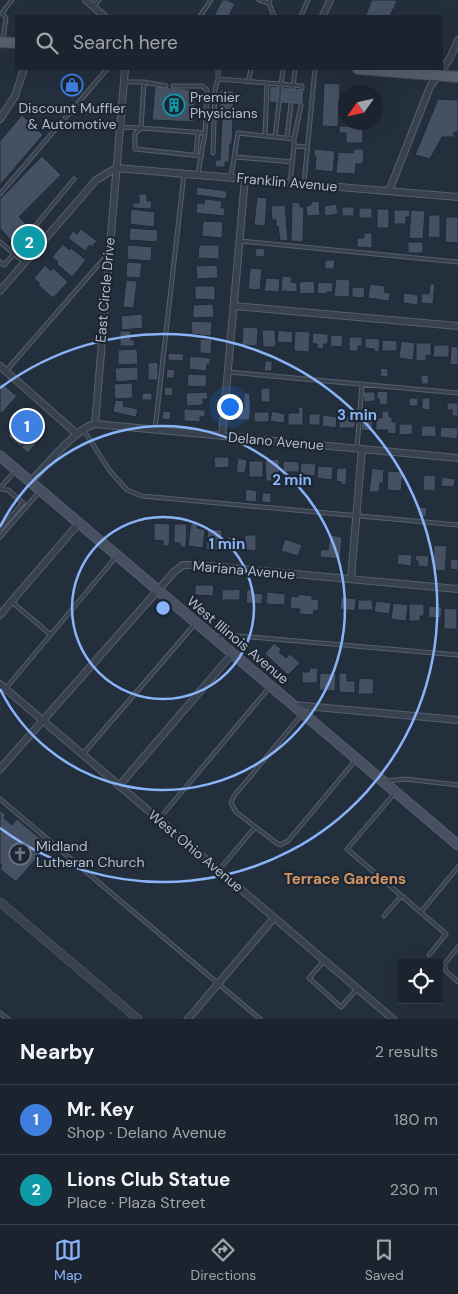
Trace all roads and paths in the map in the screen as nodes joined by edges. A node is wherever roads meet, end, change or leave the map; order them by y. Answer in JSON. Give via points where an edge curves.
{"nodes":[{"id":1,"x":12,"y":0,"type":"edge"},
{"id":2,"x":86,"y":0,"type":"edge"},
{"id":3,"x":99,"y":0,"type":"edge"},
{"id":4,"x":211,"y":0,"type":"edge"},
{"id":5,"x":259,"y":0,"type":"edge"},
{"id":6,"x":308,"y":0,"type":"edge"},
{"id":7,"x":330,"y":0,"type":"edge"},
{"id":8,"x":270,"y":1,"type":"edge"},
{"id":9,"x":93,"y":7,"type":"junction"},
{"id":10,"x":1,"y":13,"type":"edge"},
{"id":11,"x":103,"y":15,"type":"edge"},
{"id":12,"x":201,"y":15,"type":"edge"},
{"id":13,"x":274,"y":15,"type":"edge"},
{"id":14,"x":301,"y":15,"type":"edge"},
{"id":15,"x":323,"y":15,"type":"edge"},
{"id":16,"x":458,"y":40,"type":"edge"},
{"id":17,"x":1,"y":42,"type":"edge"},
{"id":18,"x":15,"y":44,"type":"edge"},
{"id":19,"x":443,"y":68,"type":"edge"},
{"id":20,"x":24,"y":70,"type":"edge"},
{"id":21,"x":106,"y":70,"type":"edge"},
{"id":22,"x":125,"y":70,"type":"edge"},
{"id":23,"x":218,"y":70,"type":"edge"},
{"id":24,"x":251,"y":70,"type":"edge"},
{"id":25,"x":283,"y":70,"type":"edge"},
{"id":26,"x":295,"y":70,"type":"edge"},
{"id":27,"x":315,"y":70,"type":"edge"},
{"id":28,"x":371,"y":70,"type":"edge"},
{"id":29,"x":442,"y":70,"type":"edge"},
{"id":30,"x":438,"y":75,"type":"junction"},
{"id":31,"x":458,"y":77,"type":"edge"},
{"id":32,"x":218,"y":79,"type":"junction"},
{"id":33,"x":124,"y":82,"type":"junction"},
{"id":34,"x":144,"y":82,"type":"junction"},
{"id":35,"x":248,"y":82,"type":"junction"},
{"id":36,"x":267,"y":83,"type":"junction"},
{"id":37,"x":282,"y":84,"type":"junction"},
{"id":38,"x":166,"y":86,"type":"dead end"},
{"id":39,"x":173,"y":86,"type":"dead end"},
{"id":40,"x":293,"y":86,"type":"junction"},
{"id":41,"x":302,"y":88,"type":"dead end"},
{"id":42,"x":291,"y":104,"type":"dead end"},
{"id":43,"x":300,"y":105,"type":"dead end"},
{"id":44,"x":0,"y":119,"type":"edge"},
{"id":45,"x":120,"y":127,"type":"junction"},
{"id":46,"x":141,"y":128,"type":"junction"},
{"id":47,"x":198,"y":132,"type":"junction"},
{"id":48,"x":205,"y":133,"type":"junction"},
{"id":49,"x":265,"y":136,"type":"junction"},
{"id":50,"x":275,"y":137,"type":"junction"},
{"id":51,"x":287,"y":138,"type":"junction"},
{"id":52,"x":294,"y":139,"type":"junction"},
{"id":53,"x":294,"y":146,"type":"junction"},
{"id":54,"x":307,"y":146,"type":"junction"},
{"id":55,"x":213,"y":153,"type":"dead end"},
{"id":56,"x":196,"y":155,"type":"junction"},
{"id":57,"x":202,"y":156,"type":"junction"},
{"id":58,"x":236,"y":157,"type":"junction"},
{"id":59,"x":292,"y":162,"type":"junction"},
{"id":60,"x":116,"y":168,"type":"junction"},
{"id":61,"x":184,"y":173,"type":"junction"},
{"id":62,"x":198,"y":175,"type":"junction"},
{"id":63,"x":231,"y":178,"type":"junction"},
{"id":64,"x":74,"y":179,"type":"dead end"},
{"id":65,"x":245,"y":179,"type":"junction"},
{"id":66,"x":290,"y":183,"type":"junction"},
{"id":67,"x":304,"y":184,"type":"junction"},
{"id":68,"x":389,"y":191,"type":"junction"},
{"id":69,"x":0,"y":194,"type":"edge"},
{"id":70,"x":458,"y":197,"type":"edge"},
{"id":71,"x":240,"y":240,"type":"junction"},
{"id":72,"x":44,"y":241,"type":"junction"},
{"id":73,"x":0,"y":242,"type":"edge"},
{"id":74,"x":14,"y":254,"type":"junction"},
{"id":75,"x":108,"y":255,"type":"junction"},
{"id":76,"x":0,"y":262,"type":"edge"},
{"id":77,"x":24,"y":262,"type":"junction"},
{"id":78,"x":458,"y":262,"type":"edge"},
{"id":79,"x":1,"y":288,"type":"edge"},
{"id":80,"x":234,"y":306,"type":"junction"},
{"id":81,"x":458,"y":326,"type":"edge"},
{"id":82,"x":0,"y":366,"type":"edge"},
{"id":83,"x":6,"y":371,"type":"junction"},
{"id":84,"x":228,"y":372,"type":"junction"},
{"id":85,"x":362,"y":384,"type":"junction"},
{"id":86,"x":458,"y":393,"type":"edge"},
{"id":87,"x":95,"y":424,"type":"junction"},
{"id":88,"x":84,"y":428,"type":"junction"},
{"id":89,"x":155,"y":430,"type":"junction"},
{"id":90,"x":77,"y":434,"type":"junction"},
{"id":91,"x":222,"y":436,"type":"junction"},
{"id":92,"x":360,"y":448,"type":"junction"},
{"id":93,"x":0,"y":456,"type":"edge"},
{"id":94,"x":458,"y":458,"type":"edge"},
{"id":95,"x":16,"y":470,"type":"junction"},
{"id":96,"x":30,"y":482,"type":"junction"},
{"id":97,"x":0,"y":489,"type":"edge"},
{"id":98,"x":40,"y":490,"type":"junction"},
{"id":99,"x":357,"y":515,"type":"junction"},
{"id":100,"x":79,"y":523,"type":"junction"},
{"id":101,"x":458,"y":525,"type":"edge"},
{"id":102,"x":0,"y":529,"type":"edge"},
{"id":103,"x":0,"y":537,"type":"edge"},
{"id":104,"x":117,"y":556,"type":"junction"},
{"id":105,"x":351,"y":579,"type":"junction"},
{"id":106,"x":458,"y":589,"type":"edge"},
{"id":107,"x":158,"y":590,"type":"junction"},
{"id":108,"x":11,"y":602,"type":"junction"},
{"id":109,"x":0,"y":615,"type":"edge"},
{"id":110,"x":196,"y":623,"type":"junction"},
{"id":111,"x":51,"y":635,"type":"junction"},
{"id":112,"x":213,"y":638,"type":"junction"},
{"id":113,"x":232,"y":654,"type":"junction"},
{"id":114,"x":458,"y":655,"type":"edge"},
{"id":115,"x":3,"y":686,"type":"edge"},
{"id":116,"x":271,"y":686,"type":"junction"},
{"id":117,"x":294,"y":705,"type":"junction"},
{"id":118,"x":303,"y":713,"type":"junction"},
{"id":119,"x":42,"y":720,"type":"junction"},
{"id":120,"x":458,"y":720,"type":"edge"},
{"id":121,"x":82,"y":754,"type":"junction"},
{"id":122,"x":357,"y":758,"type":"junction"},
{"id":123,"x":0,"y":769,"type":"edge"},
{"id":124,"x":384,"y":782,"type":"junction"},
{"id":125,"x":458,"y":785,"type":"edge"},
{"id":126,"x":119,"y":786,"type":"junction"},
{"id":127,"x":396,"y":792,"type":"junction"},
{"id":128,"x":0,"y":799,"type":"edge"},
{"id":129,"x":158,"y":819,"type":"junction"},
{"id":130,"x":255,"y":827,"type":"junction"},
{"id":131,"x":458,"y":844,"type":"edge"},
{"id":132,"x":458,"y":867,"type":"edge"},
{"id":133,"x":218,"y":870,"type":"junction"},
{"id":134,"x":401,"y":896,"type":"junction"},
{"id":135,"x":0,"y":902,"type":"edge"},
{"id":136,"x":421,"y":912,"type":"junction"},
{"id":137,"x":384,"y":916,"type":"dead end"},
{"id":138,"x":274,"y":918,"type":"junction"},
{"id":139,"x":458,"y":947,"type":"edge"},
{"id":140,"x":429,"y":955,"type":"dead end"},
{"id":141,"x":324,"y":960,"type":"junction"},
{"id":142,"x":458,"y":982,"type":"edge"},
{"id":143,"x":218,"y":984,"type":"junction"},
{"id":144,"x":357,"y":988,"type":"junction"},
{"id":145,"x":0,"y":1013,"type":"edge"},
{"id":146,"x":8,"y":1019,"type":"edge"},
{"id":147,"x":138,"y":1019,"type":"edge"},
{"id":148,"x":188,"y":1019,"type":"edge"},
{"id":149,"x":260,"y":1019,"type":"edge"},
{"id":150,"x":393,"y":1019,"type":"edge"}],
"edges":[{"from":1,"to":10,"type":"lane"},
{"from":2,"to":9,"type":"street"},
{"from":3,"to":9,"type":"lane"},
{"from":4,"to":12,"type":"lane"},
{"from":5,"to":8,"type":"lane"},
{"from":6,"to":14,"type":"lane"},
{"from":7,"to":15,"type":"street"},
{"from":8,"to":13,"type":"lane"},
{"from":9,"to":11,"type":"street"},
{"from":10,"to":17,"type":"lane","via":[[6,18]]},
{"from":16,"to":19,"type":"street"},
{"from":17,"to":18,"type":"main road"},
{"from":20,"to":44,"type":"street","via":[[15,96]]},
{"from":21,"to":69,"type":"lane"},
{"from":22,"to":33,"type":"street","name":"East Circle Drive"},
{"from":23,"to":32,"type":"lane"},
{"from":24,"to":35,"type":"lane"},
{"from":25,"to":37,"type":"lane"},
{"from":26,"to":40,"type":"lane"},
{"from":27,"to":54,"type":"lane"},
{"from":28,"to":30,"type":"main road"},
{"from":29,"to":30,"type":"street"},
{"from":30,"to":31,"type":"main road"},
{"from":30,"to":68,"type":"street","via":[[430,87]]},
{"from":32,"to":35,"type":"lane"},
{"from":32,"to":55,"type":"lane"},
{"from":33,"to":34,"type":"lane"},
{"from":33,"to":45,"type":"street","name":"East Circle Drive"},
{"from":34,"to":38,"type":"lane"},
{"from":34,"to":46,"type":"lane"},
{"from":35,"to":36,"type":"lane"},
{"from":36,"to":37,"type":"lane"},
{"from":36,"to":49,"type":"lane"},
{"from":37,"to":40,"type":"lane"},
{"from":37,"to":50,"type":"lane"},
{"from":39,"to":48,"type":"lane","via":[[202,86],[207,90]]},
{"from":40,"to":41,"type":"lane"},
{"from":42,"to":51,"type":"lane"},
{"from":43,"to":52,"type":"lane"},
{"from":45,"to":46,"type":"lane"},
{"from":45,"to":60,"type":"street","name":"East Circle Drive"},
{"from":46,"to":47,"type":"lane"},
{"from":46,"to":56,"type":"lane","via":[[134,134],[135,149]]},
{"from":47,"to":48,"type":"lane"},
{"from":47,"to":56,"type":"lane"},
{"from":48,"to":57,"type":"lane"},
{"from":49,"to":50,"type":"lane"},
{"from":49,"to":58,"type":"lane","via":[[238,133]]},
{"from":50,"to":51,"type":"lane"},
{"from":51,"to":52,"type":"lane"},
{"from":52,"to":53,"type":"lane"},
{"from":53,"to":54,"type":"lane"},
{"from":53,"to":59,"type":"lane"},
{"from":54,"to":67,"type":"lane"},
{"from":56,"to":57,"type":"lane"},
{"from":57,"to":62,"type":"lane"},
{"from":58,"to":59,"type":"lane"},
{"from":58,"to":63,"type":"lane"},
{"from":59,"to":66,"type":"lane"},
{"from":60,"to":61,"type":"street","name":"Franklin Avenue"},
{"from":60,"to":72,"type":"street","via":[[96,180]]},
{"from":60,"to":75,"type":"street","name":"East Circle Drive"},
{"from":61,"to":62,"type":"street","name":"Franklin Avenue"},
{"from":61,"to":89,"type":"lane"},
{"from":62,"to":63,"type":"street","name":"Franklin Avenue"},
{"from":63,"to":65,"type":"street","name":"Franklin Avenue"},
{"from":64,"to":72,"type":"lane","via":[[32,230]]},
{"from":65,"to":66,"type":"street","name":"Franklin Avenue"},
{"from":65,"to":71,"type":"street"},
{"from":66,"to":67,"type":"street","name":"Franklin Avenue"},
{"from":67,"to":68,"type":"street","name":"Franklin Avenue"},
{"from":68,"to":70,"type":"street","name":"Franklin Avenue"},
{"from":71,"to":78,"type":"lane"},
{"from":71,"to":80,"type":"street"},
{"from":72,"to":77,"type":"street"},
{"from":73,"to":74,"type":"lane"},
{"from":74,"to":76,"type":"lane","via":[[4,266]]},
{"from":74,"to":77,"type":"lane"},
{"from":75,"to":83,"type":"lane"},
{"from":75,"to":87,"type":"street","name":"East Circle Drive"},
{"from":77,"to":79,"type":"street"},
{"from":80,"to":81,"type":"street"},
{"from":80,"to":84,"type":"street"},
{"from":82,"to":83,"type":"street"},
{"from":83,"to":90,"type":"street"},
{"from":84,"to":85,"type":"lane"},
{"from":84,"to":91,"type":"street"},
{"from":85,"to":86,"type":"lane"},
{"from":85,"to":92,"type":"lane"},
{"from":87,"to":88,"type":"street"},
{"from":87,"to":89,"type":"street","name":"Delano Avenue"},
{"from":88,"to":90,"type":"street"},
{"from":88,"to":99,"type":"lane","via":[[110,471],[127,490],[142,496]]},
{"from":89,"to":91,"type":"street","name":"Delano Avenue"},
{"from":90,"to":96,"type":"street"},
{"from":91,"to":92,"type":"street","name":"Delano Avenue"},
{"from":92,"to":94,"type":"street","name":"Delano Avenue"},
{"from":92,"to":99,"type":"street"},
{"from":93,"to":95,"type":"main road","name":"West Illinois Avenue"},
{"from":95,"to":96,"type":"main road","name":"West Illinois Avenue"},
{"from":95,"to":97,"type":"lane"},
{"from":96,"to":98,"type":"main road","name":"West Illinois Avenue"},
{"from":97,"to":102,"type":"lane","via":[[8,490],[23,503]]},
{"from":98,"to":100,"type":"main road","name":"West Illinois Avenue"},
{"from":98,"to":103,"type":"lane"},
{"from":99,"to":101,"type":"lane"},
{"from":99,"to":105,"type":"street"},
{"from":100,"to":104,"type":"main road","name":"West Illinois Avenue"},
{"from":100,"to":108,"type":"street"},
{"from":104,"to":107,"type":"main road","name":"West Illinois Avenue"},
{"from":104,"to":111,"type":"lane"},
{"from":105,"to":106,"type":"street","name":"Mariana Avenue"},
{"from":105,"to":107,"type":"street","name":"Mariana Avenue","via":[[187,564],[176,569]]},
{"from":107,"to":110,"type":"main road","name":"West Illinois Avenue"},
{"from":107,"to":119,"type":"street","name":"Mariana Avenue"},
{"from":108,"to":109,"type":"street"},
{"from":108,"to":111,"type":"lane"},
{"from":110,"to":112,"type":"main road","name":"West Illinois Avenue"},
{"from":110,"to":121,"type":"lane"},
{"from":111,"to":115,"type":"lane"},
{"from":112,"to":113,"type":"main road","name":"West Illinois Avenue"},
{"from":112,"to":114,"type":"lane","via":[[228,635]]},
{"from":113,"to":116,"type":"main road","name":"West Illinois Avenue"},
{"from":113,"to":126,"type":"street"},
{"from":115,"to":119,"type":"street","name":"West Ohio Avenue"},
{"from":116,"to":117,"type":"main road","name":"West Illinois Avenue"},
{"from":116,"to":129,"type":"lane"},
{"from":117,"to":118,"type":"main road","name":"West Illinois Avenue"},
{"from":117,"to":120,"type":"street"},
{"from":118,"to":122,"type":"main road","name":"West Illinois Avenue"},
{"from":118,"to":130,"type":"lane","via":[[231,803],[236,812]]},
{"from":119,"to":121,"type":"street","name":"West Ohio Avenue"},
{"from":119,"to":123,"type":"street","name":"Mariana Avenue"},
{"from":121,"to":126,"type":"street","name":"West Ohio Avenue"},
{"from":122,"to":124,"type":"main road","name":"West Illinois Avenue"},
{"from":122,"to":130,"type":"lane","via":[[288,841],[280,845]]},
{"from":124,"to":125,"type":"lane","via":[[405,779]]},
{"from":124,"to":127,"type":"main road","name":"West Illinois Avenue"},
{"from":126,"to":129,"type":"street","name":"West Ohio Avenue"},
{"from":127,"to":131,"type":"main road","name":"West Illinois Avenue"},
{"from":127,"to":134,"type":"lane","via":[[347,849]]},
{"from":128,"to":143,"type":"lane"},
{"from":129,"to":133,"type":"street","name":"West Ohio Avenue"},
{"from":130,"to":133,"type":"lane"},
{"from":132,"to":136,"type":"lane"},
{"from":133,"to":138,"type":"street","name":"West Ohio Avenue"},
{"from":134,"to":136,"type":"lane"},
{"from":134,"to":137,"type":"lane"},
{"from":135,"to":147,"type":"street"},
{"from":136,"to":140,"type":"lane","via":[[446,934]]},
{"from":138,"to":141,"type":"street","name":"West Ohio Avenue"},
{"from":138,"to":143,"type":"street"},
{"from":139,"to":142,"type":"lane","via":[[444,965]]},
{"from":141,"to":144,"type":"street","name":"West Ohio Avenue"},
{"from":141,"to":144,"type":"lane","via":[[309,978],[341,1007]]},
{"from":143,"to":148,"type":"street"},
{"from":143,"to":149,"type":"lane"},
{"from":144,"to":150,"type":"street","name":"West Ohio Avenue"},
{"from":145,"to":146,"type":"lane"}]}
